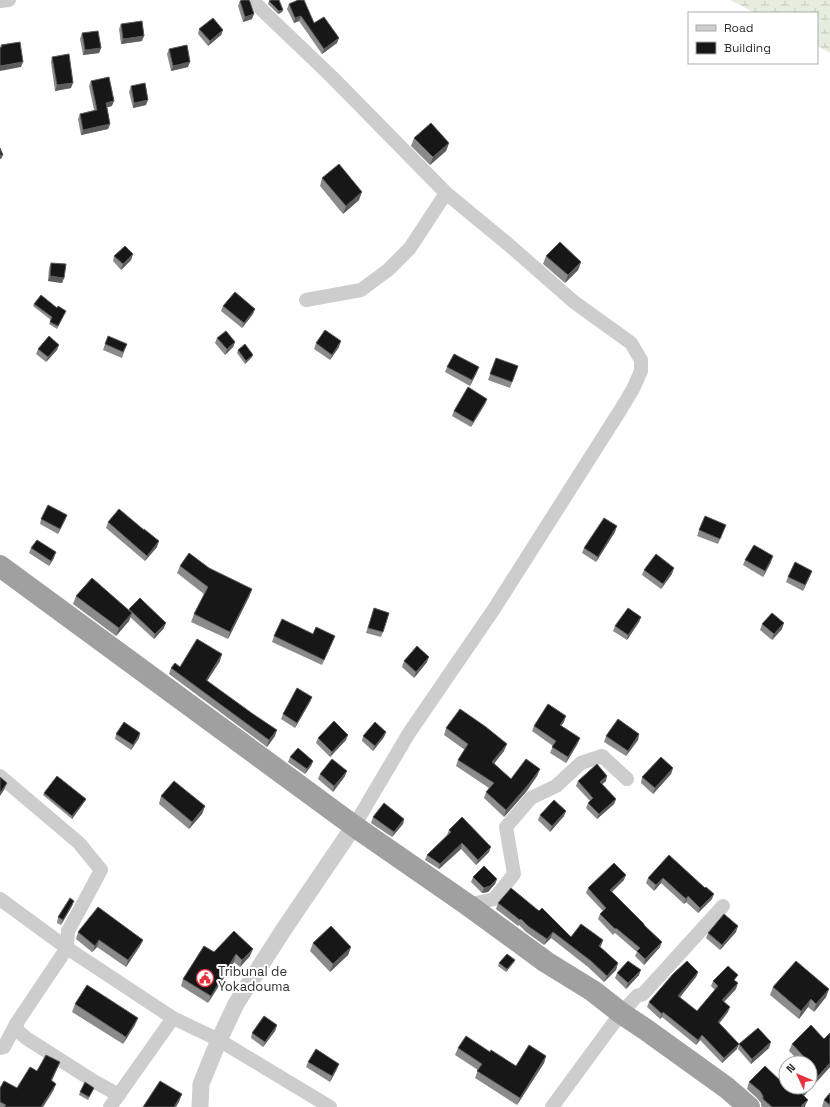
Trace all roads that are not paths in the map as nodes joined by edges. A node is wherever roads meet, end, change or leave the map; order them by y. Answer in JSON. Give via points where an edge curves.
{"nodes":[{"id":1,"x":9,"y":0,"type":"edge"},
{"id":2,"x":253,"y":0,"type":"edge"},
{"id":3,"x":0,"y":1,"type":"edge"},
{"id":4,"x":446,"y":193,"type":"junction"},
{"id":5,"x":306,"y":300,"type":"dead end"},
{"id":6,"x":0,"y":566,"type":"edge"},
{"id":7,"x":0,"y":776,"type":"edge"},
{"id":8,"x":627,"y":779,"type":"dead end"},
{"id":9,"x":354,"y":826,"type":"junction"},
{"id":10,"x":0,"y":899,"type":"edge"},
{"id":11,"x":468,"y":905,"type":"junction"},
{"id":12,"x":723,"y":906,"type":"dead end"},
{"id":13,"x":67,"y":948,"type":"junction"},
{"id":14,"x":621,"y":1013,"type":"junction"},
{"id":15,"x":173,"y":1018,"type":"junction"},
{"id":16,"x":16,"y":1024,"type":"junction"},
{"id":17,"x":219,"y":1040,"type":"junction"},
{"id":18,"x":0,"y":1048,"type":"edge"},
{"id":19,"x":119,"y":1096,"type":"junction"},
{"id":20,"x":110,"y":1107,"type":"edge"},
{"id":21,"x":200,"y":1107,"type":"edge"},
{"id":22,"x":330,"y":1107,"type":"edge"},
{"id":23,"x":552,"y":1107,"type":"edge"},
{"id":24,"x":749,"y":1107,"type":"edge"}],
"edges":[{"from":1,"to":3,"type":"street"},
{"from":2,"to":4,"type":"street"},
{"from":4,"to":5,"type":"street","via":[[410,248],[388,270],[361,290]]},
{"from":4,"to":9,"type":"street","via":[[574,302],[631,343],[641,360],[641,371],[621,409],[494,609],[409,733]]},
{"from":6,"to":9,"type":"highway"},
{"from":7,"to":13,"type":"street","via":[[78,843],[101,870],[68,931]]},
{"from":8,"to":11,"type":"street","via":[[602,756],[580,763],[556,786],[531,798],[506,827],[514,874],[494,899]]},
{"from":9,"to":11,"type":"highway"},
{"from":9,"to":17,"type":"street","via":[[236,1004]]},
{"from":10,"to":13,"type":"street"},
{"from":11,"to":14,"type":"highway"},
{"from":12,"to":14,"type":"street","via":[[643,994],[637,996]]},
{"from":13,"to":15,"type":"street"},
{"from":13,"to":16,"type":"street"},
{"from":14,"to":23,"type":"street"},
{"from":14,"to":24,"type":"highway","via":[[727,1088]]},
{"from":15,"to":17,"type":"street"},
{"from":15,"to":19,"type":"street"},
{"from":16,"to":18,"type":"street","via":[[4,1047]]},
{"from":16,"to":19,"type":"street","via":[[18,1031],[26,1038]]},
{"from":17,"to":21,"type":"street","via":[[201,1084]]},
{"from":17,"to":22,"type":"street"},
{"from":19,"to":20,"type":"street"}]}
